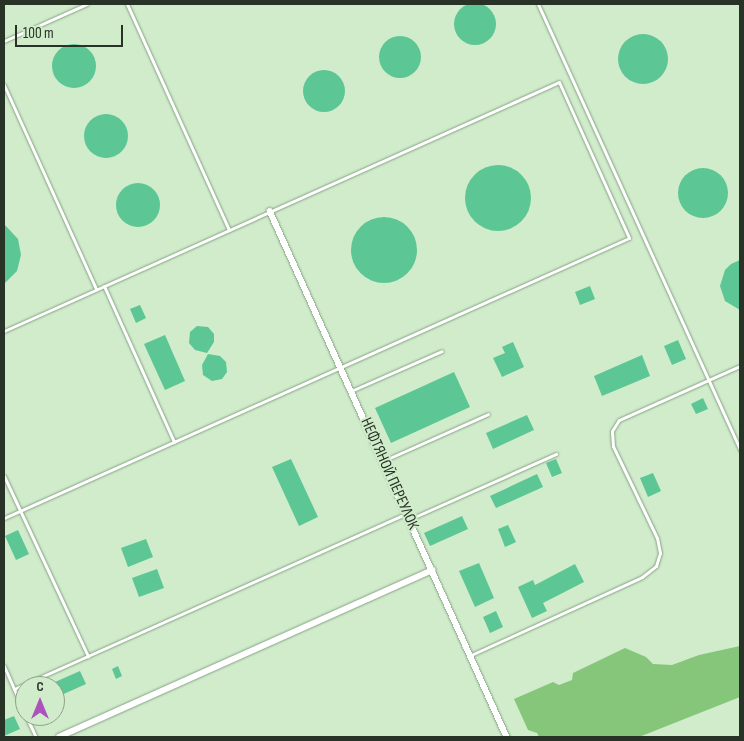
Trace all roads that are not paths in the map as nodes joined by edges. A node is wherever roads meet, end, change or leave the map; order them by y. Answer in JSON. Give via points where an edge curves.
{"nodes":[{"id":1,"x":87,"y":4,"type":"edge"},
{"id":2,"x":127,"y":4,"type":"edge"},
{"id":3,"x":538,"y":4,"type":"edge"},
{"id":4,"x":4,"y":41,"type":"edge"},
{"id":5,"x":4,"y":85,"type":"edge"},
{"id":6,"x":270,"y":211,"type":"junction"},
{"id":7,"x":229,"y":230,"type":"junction"},
{"id":8,"x":104,"y":286,"type":"junction"},
{"id":9,"x":96,"y":289,"type":"junction"},
{"id":10,"x":4,"y":331,"type":"edge"},
{"id":11,"x":442,"y":351,"type":"dead end"},
{"id":12,"x":740,"y":366,"type":"edge"},
{"id":13,"x":341,"y":367,"type":"junction"},
{"id":14,"x":708,"y":380,"type":"junction"},
{"id":15,"x":352,"y":392,"type":"junction"},
{"id":16,"x":488,"y":414,"type":"dead end"},
{"id":17,"x":174,"y":442,"type":"junction"},
{"id":18,"x":740,"y":450,"type":"edge"},
{"id":19,"x":556,"y":454,"type":"dead end"},
{"id":20,"x":383,"y":461,"type":"junction"},
{"id":21,"x":4,"y":476,"type":"edge"},
{"id":22,"x":20,"y":511,"type":"junction"},
{"id":23,"x":408,"y":516,"type":"junction"},
{"id":24,"x":4,"y":518,"type":"edge"},
{"id":25,"x":432,"y":570,"type":"junction"},
{"id":26,"x":88,"y":656,"type":"junction"},
{"id":27,"x":470,"y":656,"type":"junction"},
{"id":28,"x":4,"y":666,"type":"edge"},
{"id":29,"x":14,"y":690,"type":"joint"},
{"id":30,"x":59,"y":737,"type":"edge"},
{"id":31,"x":507,"y":737,"type":"edge"}],
"edges":[{"from":1,"to":4,"type":"lane"},
{"from":2,"to":7,"type":"lane"},
{"from":3,"to":14,"type":"lane"},
{"from":5,"to":9,"type":"lane"},
{"from":6,"to":7,"type":"lane"},
{"from":6,"to":13,"type":"street","name":"НЕФТЯНОЙ ПЕРЕУЛОК"},
{"from":6,"to":13,"type":"lane","via":[[559,82],[629,238]]},
{"from":7,"to":8,"type":"lane"},
{"from":8,"to":9,"type":"lane"},
{"from":8,"to":17,"type":"lane"},
{"from":9,"to":10,"type":"lane"},
{"from":11,"to":15,"type":"lane"},
{"from":12,"to":14,"type":"lane"},
{"from":13,"to":15,"type":"street","name":"НЕФТЯНОЙ ПЕРЕУЛОК"},
{"from":13,"to":17,"type":"lane"},
{"from":14,"to":18,"type":"lane"},
{"from":14,"to":27,"type":"lane","via":[[619,420],[612,432],[613,446],[657,538],[660,553],[656,566],[642,577]]},
{"from":15,"to":20,"type":"street","name":"НЕФТЯНОЙ ПЕРЕУЛОК"},
{"from":16,"to":20,"type":"lane"},
{"from":17,"to":22,"type":"lane"},
{"from":19,"to":23,"type":"lane"},
{"from":20,"to":23,"type":"street","name":"НЕФТЯНОЙ ПЕРЕУЛОК"},
{"from":21,"to":22,"type":"lane"},
{"from":22,"to":24,"type":"lane"},
{"from":22,"to":26,"type":"lane"},
{"from":23,"to":25,"type":"street","name":"НЕФТЯНОЙ ПЕРЕУЛОК"},
{"from":23,"to":26,"type":"lane"},
{"from":25,"to":27,"type":"street","name":"НЕФТЯНОЙ ПЕРЕУЛОК"},
{"from":25,"to":30,"type":"street"},
{"from":26,"to":29,"type":"lane"},
{"from":27,"to":31,"type":"street","name":"НЕФТЯНОЙ ПЕРЕУЛОК"},
{"from":28,"to":29,"type":"lane"}]}
